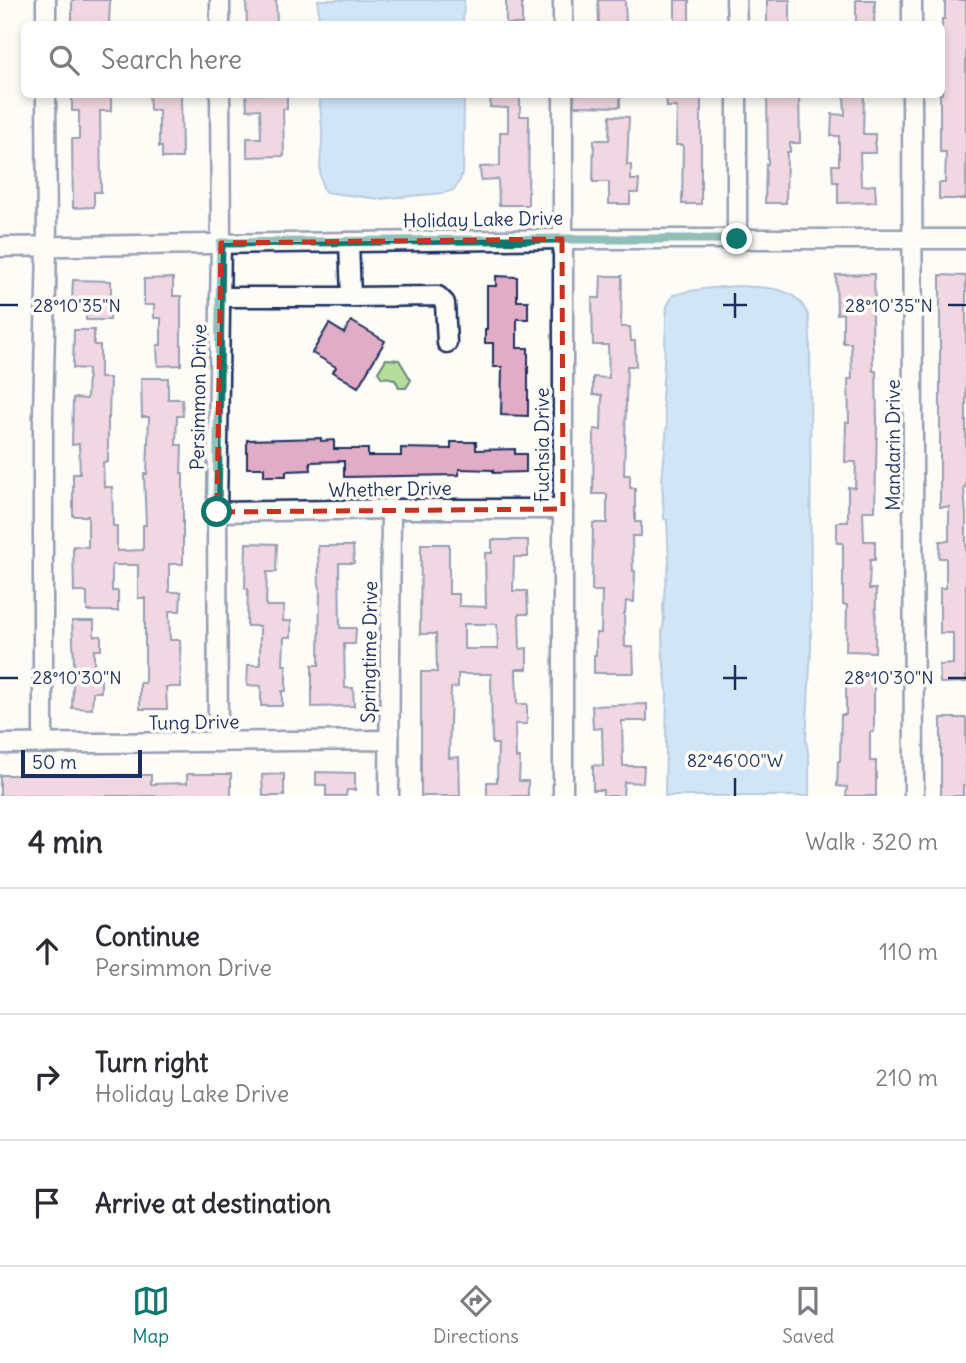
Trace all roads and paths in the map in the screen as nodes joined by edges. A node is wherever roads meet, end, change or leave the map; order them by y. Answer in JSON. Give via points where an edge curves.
{"nodes":[{"id":1,"x":46,"y":0,"type":"edge"},
{"id":2,"x":220,"y":0,"type":"edge"},
{"id":3,"x":563,"y":0,"type":"edge"},
{"id":4,"x":737,"y":0,"type":"edge"},
{"id":5,"x":912,"y":0,"type":"edge"},
{"id":6,"x":46,"y":21,"type":"edge"},
{"id":7,"x":220,"y":21,"type":"edge"},
{"id":8,"x":563,"y":21,"type":"edge"},
{"id":9,"x":737,"y":21,"type":"edge"},
{"id":10,"x":912,"y":21,"type":"edge"},
{"id":11,"x":46,"y":98,"type":"edge"},
{"id":12,"x":220,"y":98,"type":"edge"},
{"id":13,"x":562,"y":98,"type":"edge"},
{"id":14,"x":737,"y":98,"type":"edge"},
{"id":15,"x":912,"y":98,"type":"edge"},
{"id":16,"x":562,"y":239,"type":"junction"},
{"id":17,"x":737,"y":239,"type":"junction"},
{"id":18,"x":913,"y":239,"type":"junction"},
{"id":19,"x":966,"y":239,"type":"edge"},
{"id":20,"x":349,"y":242,"type":"junction"},
{"id":21,"x":221,"y":243,"type":"junction"},
{"id":22,"x":0,"y":247,"type":"edge"},
{"id":23,"x":47,"y":247,"type":"junction"},
{"id":24,"x":351,"y":296,"type":"junction"},
{"id":25,"x":220,"y":297,"type":"junction"},
{"id":26,"x":447,"y":343,"type":"dead end"},
{"id":27,"x":391,"y":509,"type":"junction"},
{"id":28,"x":563,"y":509,"type":"junction"},
{"id":29,"x":217,"y":512,"type":"junction"},
{"id":30,"x":388,"y":740,"type":"junction"},
{"id":31,"x":218,"y":742,"type":"junction"},
{"id":32,"x":0,"y":744,"type":"edge"},
{"id":33,"x":43,"y":744,"type":"junction"},
{"id":34,"x":389,"y":796,"type":"edge"},
{"id":35,"x":563,"y":796,"type":"edge"},
{"id":36,"x":915,"y":796,"type":"edge"}],
"edges":[{"from":1,"to":6,"type":"street"},
{"from":2,"to":7,"type":"street"},
{"from":3,"to":8,"type":"street"},
{"from":4,"to":9,"type":"street"},
{"from":5,"to":10,"type":"street"},
{"from":11,"to":23,"type":"street"},
{"from":12,"to":21,"type":"street","name":"Persimmon Drive"},
{"from":13,"to":16,"type":"street","name":"Fuchsia Drive"},
{"from":14,"to":17,"type":"street"},
{"from":15,"to":18,"type":"street","name":"Mandarin Drive"},
{"from":16,"to":17,"type":"street","name":"Holiday Lake Drive"},
{"from":16,"to":20,"type":"street","name":"Holiday Lake Drive"},
{"from":16,"to":28,"type":"street","name":"Fuchsia Drive"},
{"from":17,"to":18,"type":"street","name":"Holiday Lake Drive"},
{"from":18,"to":19,"type":"street","name":"Holiday Lake Drive"},
{"from":18,"to":36,"type":"street","name":"Mandarin Drive"},
{"from":20,"to":21,"type":"street","name":"Holiday Lake Drive"},
{"from":20,"to":24,"type":"street"},
{"from":21,"to":23,"type":"street","name":"Holiday Lake Drive"},
{"from":21,"to":25,"type":"street","name":"Persimmon Drive"},
{"from":22,"to":23,"type":"street","name":"Holiday Lake Drive"},
{"from":23,"to":33,"type":"street"},
{"from":24,"to":25,"type":"street"},
{"from":24,"to":26,"type":"street","via":[[438,296],[445,303]]},
{"from":25,"to":29,"type":"street","name":"Persimmon Drive"},
{"from":27,"to":28,"type":"street","name":"Whether Drive"},
{"from":27,"to":29,"type":"street","name":"Whether Drive"},
{"from":27,"to":30,"type":"street","name":"Springtime Drive"},
{"from":28,"to":35,"type":"street","name":"Fuchsia Drive"},
{"from":29,"to":31,"type":"street","name":"Persimmon Drive"},
{"from":30,"to":31,"type":"street","name":"Tung Drive"},
{"from":30,"to":34,"type":"street","name":"Springtime Drive"},
{"from":31,"to":33,"type":"street","name":"Tung Drive"},
{"from":32,"to":33,"type":"street","name":"Tung Drive"}]}
